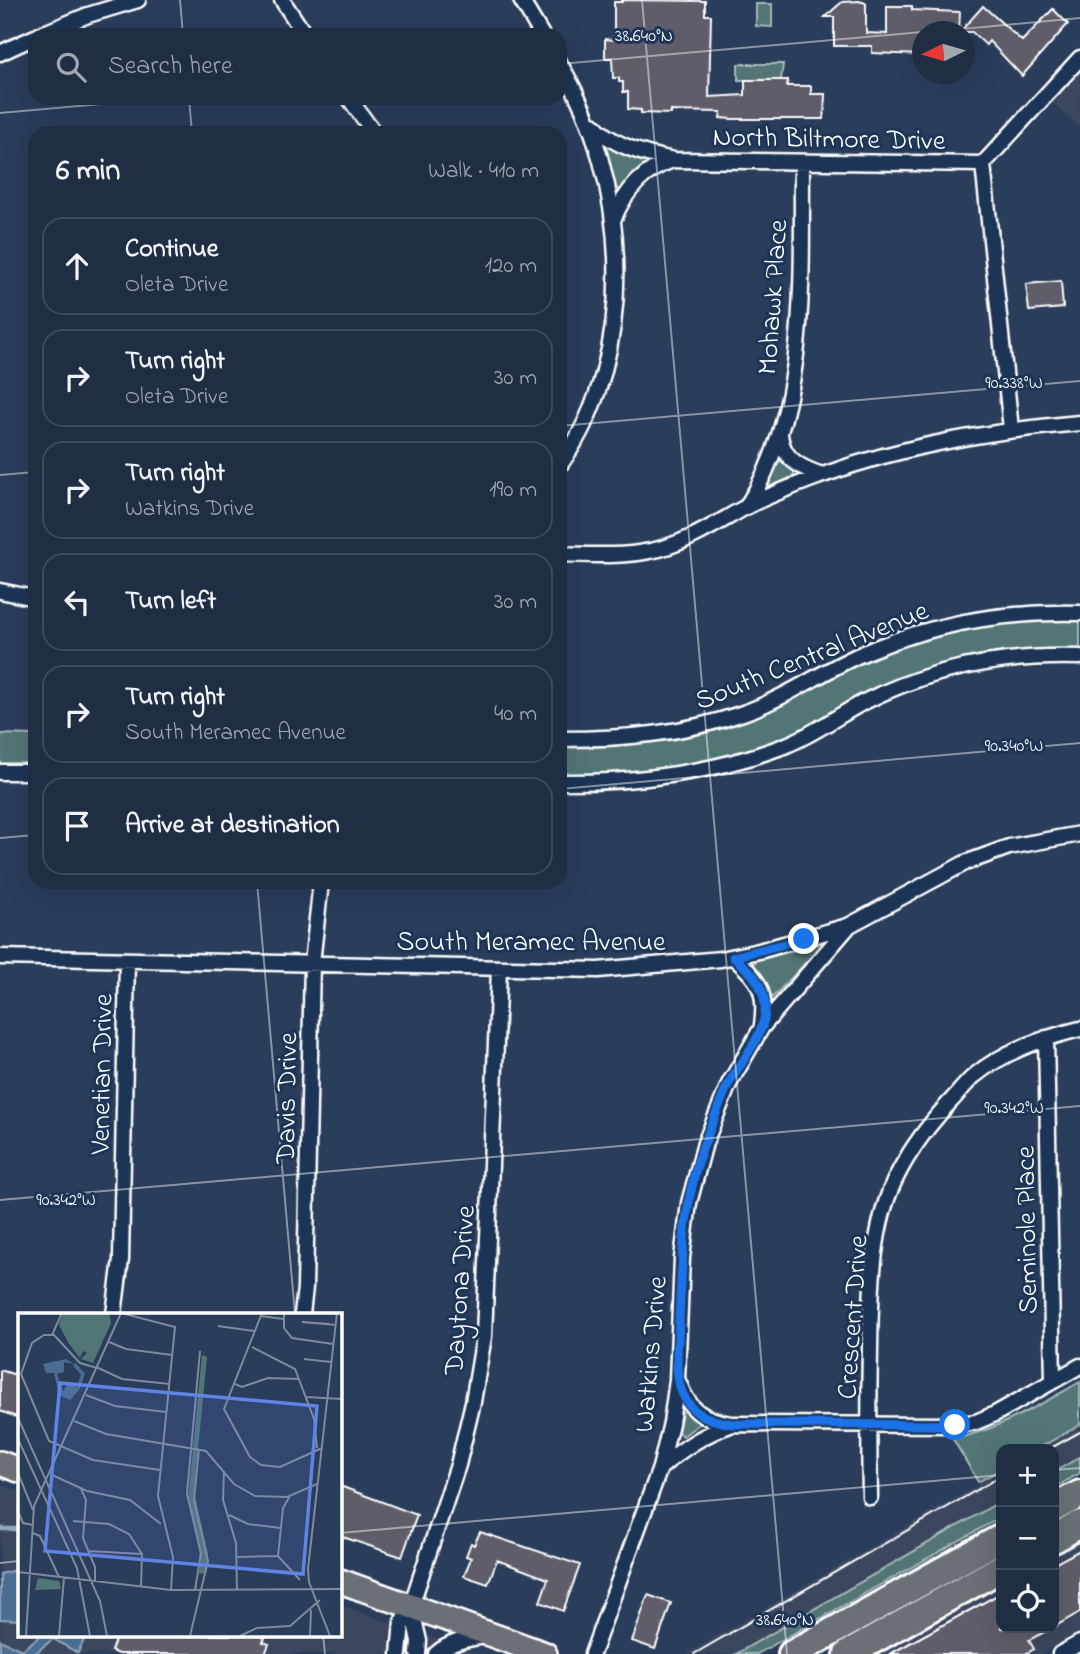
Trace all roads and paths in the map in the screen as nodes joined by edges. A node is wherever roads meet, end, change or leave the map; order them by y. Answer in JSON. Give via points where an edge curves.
{"nodes":[{"id":1,"x":138,"y":0,"type":"edge"},
{"id":2,"x":282,"y":0,"type":"edge"},
{"id":3,"x":521,"y":0,"type":"edge"},
{"id":4,"x":56,"y":28,"type":"edge"},
{"id":5,"x":300,"y":28,"type":"edge"},
{"id":6,"x":538,"y":28,"type":"edge"},
{"id":7,"x":28,"y":40,"type":"edge"},
{"id":8,"x":0,"y":53,"type":"edge"},
{"id":9,"x":1080,"y":58,"type":"edge"},
{"id":10,"x":567,"y":77,"type":"edge"},
{"id":11,"x":354,"y":105,"type":"edge"},
{"id":12,"x":588,"y":117,"type":"junction"},
{"id":13,"x":369,"y":126,"type":"edge"},
{"id":14,"x":674,"y":160,"type":"junction"},
{"id":15,"x":802,"y":162,"type":"junction"},
{"id":16,"x":983,"y":164,"type":"junction"},
{"id":17,"x":613,"y":221,"type":"junction"},
{"id":18,"x":1080,"y":422,"type":"edge"},
{"id":19,"x":1011,"y":429,"type":"junction"},
{"id":20,"x":780,"y":433,"type":"junction"},
{"id":21,"x":567,"y":453,"type":"edge"},
{"id":22,"x":821,"y":475,"type":"junction"},
{"id":23,"x":747,"y":506,"type":"junction"},
{"id":24,"x":567,"y":555,"type":"edge"},
{"id":25,"x":0,"y":592,"type":"edge"},
{"id":26,"x":28,"y":597,"type":"edge"},
{"id":27,"x":1080,"y":613,"type":"edge"},
{"id":28,"x":1080,"y":657,"type":"edge"},
{"id":29,"x":567,"y":739,"type":"edge"},
{"id":30,"x":0,"y":772,"type":"edge"},
{"id":31,"x":28,"y":772,"type":"edge"},
{"id":32,"x":567,"y":782,"type":"edge"},
{"id":33,"x":1080,"y":834,"type":"edge"},
{"id":34,"x":320,"y":889,"type":"edge"},
{"id":35,"x":848,"y":926,"type":"junction"},
{"id":36,"x":0,"y":957,"type":"edge"},
{"id":37,"x":733,"y":957,"type":"junction"},
{"id":38,"x":127,"y":960,"type":"junction"},
{"id":39,"x":312,"y":963,"type":"junction"},
{"id":40,"x":499,"y":969,"type":"junction"},
{"id":41,"x":762,"y":1027,"type":"junction"},
{"id":42,"x":1080,"y":1029,"type":"edge"},
{"id":43,"x":1046,"y":1038,"type":"junction"},
{"id":44,"x":114,"y":1313,"type":"edge"},
{"id":45,"x":302,"y":1313,"type":"edge"},
{"id":46,"x":1080,"y":1366,"type":"edge"},
{"id":47,"x":677,"y":1380,"type":"junction"},
{"id":48,"x":1053,"y":1380,"type":"junction"},
{"id":49,"x":733,"y":1424,"type":"junction"},
{"id":50,"x":868,"y":1426,"type":"junction"},
{"id":51,"x":0,"y":1463,"type":"edge"},
{"id":52,"x":660,"y":1468,"type":"junction"},
{"id":53,"x":18,"y":1470,"type":"edge"},
{"id":54,"x":1080,"y":1494,"type":"edge"},
{"id":55,"x":870,"y":1497,"type":"dead end"},
{"id":56,"x":1056,"y":1507,"type":"edge"},
{"id":57,"x":1080,"y":1524,"type":"edge"},
{"id":58,"x":1059,"y":1536,"type":"edge"},
{"id":59,"x":996,"y":1541,"type":"edge"},
{"id":60,"x":997,"y":1570,"type":"edge"},
{"id":61,"x":341,"y":1581,"type":"edge"},
{"id":62,"x":411,"y":1606,"type":"junction"},
{"id":63,"x":494,"y":1635,"type":"junction"},
{"id":64,"x":1080,"y":1643,"type":"edge"},
{"id":65,"x":399,"y":1654,"type":"edge"},
{"id":66,"x":418,"y":1654,"type":"edge"},
{"id":67,"x":436,"y":1654,"type":"edge"},
{"id":68,"x":545,"y":1654,"type":"edge"},
{"id":69,"x":592,"y":1654,"type":"edge"},
{"id":70,"x":792,"y":1654,"type":"edge"},
{"id":71,"x":848,"y":1654,"type":"edge"},
{"id":72,"x":1060,"y":1654,"type":"edge"}],
"edges":[{"from":1,"to":4,"type":"street"},
{"from":2,"to":5,"type":"street"},
{"from":3,"to":6,"type":"street"},
{"from":7,"to":8,"type":"street"},
{"from":9,"to":16,"type":"street"},
{"from":10,"to":12,"type":"street"},
{"from":11,"to":13,"type":"street"},
{"from":12,"to":14,"type":"street","name":"North Biltmore Drive","via":[[614,142]]},
{"from":12,"to":17,"type":"street"},
{"from":14,"to":15,"type":"street","name":"North Biltmore Drive"},
{"from":14,"to":17,"type":"street","name":"North Biltmore Drive","via":[[660,164],[632,186]]},
{"from":15,"to":16,"type":"street","name":"North Biltmore Drive"},
{"from":15,"to":20,"type":"street","name":"Mohawk Place","via":[[801,303],[793,376]]},
{"from":16,"to":19,"type":"street"},
{"from":17,"to":21,"type":"street","via":[[616,282],[609,348],[596,394]]},
{"from":18,"to":19,"type":"street"},
{"from":19,"to":22,"type":"street","via":[[923,445]]},
{"from":20,"to":22,"type":"street","via":[[790,459]]},
{"from":20,"to":23,"type":"street","name":"Mohawk Place"},
{"from":22,"to":23,"type":"street"},
{"from":23,"to":24,"type":"street","via":[[705,531],[653,551]]},
{"from":25,"to":26,"type":"street"},
{"from":27,"to":29,"type":"street","name":"South Central Avenue","via":[[1004,615],[908,635],[855,657],[780,698],[706,725],[612,739]]},
{"from":28,"to":32,"type":"street","via":[[1005,660],[928,677],[892,688],[788,744],[716,767],[637,780]]},
{"from":30,"to":31,"type":"street"},
{"from":33,"to":35,"type":"street","name":"South Meramec Avenue","via":[[1009,847],[965,863]]},
{"from":34,"to":39,"type":"street","name":"Davis Drive"},
{"from":35,"to":37,"type":"street","name":"South Meramec Avenue"},
{"from":35,"to":41,"type":"street","name":"Watkins Drive"},
{"from":36,"to":38,"type":"street","name":"South Meramec Avenue"},
{"from":37,"to":40,"type":"street","name":"South Meramec Avenue","via":[[598,970]]},
{"from":37,"to":41,"type":"street","via":[[760,985],[765,1004]]},
{"from":38,"to":39,"type":"street","name":"South Meramec Avenue"},
{"from":38,"to":44,"type":"street","name":"Venetian Drive","via":[[121,1259]]},
{"from":39,"to":40,"type":"street","name":"South Meramec Avenue"},
{"from":39,"to":45,"type":"street","name":"Davis Drive"},
{"from":40,"to":62,"type":"street","name":"Daytona Drive","via":[[484,1336],[458,1465]]},
{"from":41,"to":47,"type":"street","name":"Watkins Drive","via":[[729,1084],[705,1143],[689,1203]]},
{"from":42,"to":43,"type":"street","name":"Crescent Drive"},
{"from":43,"to":48,"type":"street","name":"Seminole Place"},
{"from":43,"to":50,"type":"street","name":"Crescent Drive","via":[[975,1076],[924,1129],[890,1192],[874,1266]]},
{"from":46,"to":48,"type":"street"},
{"from":47,"to":49,"type":"street","via":[[697,1412]]},
{"from":47,"to":52,"type":"street","name":"Watkins Drive"},
{"from":48,"to":50,"type":"street","via":[[976,1422]]},
{"from":49,"to":50,"type":"street"},
{"from":49,"to":52,"type":"street","via":[[708,1433]]},
{"from":50,"to":55,"type":"street","name":"Crescent Drive"},
{"from":51,"to":53,"type":"main road"},
{"from":52,"to":69,"type":"street","name":"Watkins Drive"},
{"from":54,"to":56,"type":"highway"},
{"from":57,"to":58,"type":"highway"},
{"from":59,"to":70,"type":"highway"},
{"from":60,"to":71,"type":"highway"},
{"from":61,"to":62,"type":"main road"},
{"from":62,"to":63,"type":"main road"},
{"from":62,"to":65,"type":"street","name":"Daytona Drive","via":[[402,1622]]},
{"from":62,"to":66,"type":"street"},
{"from":63,"to":67,"type":"street","via":[[461,1640]]},
{"from":63,"to":68,"type":"main road"},
{"from":64,"to":72,"type":"street"}]}
